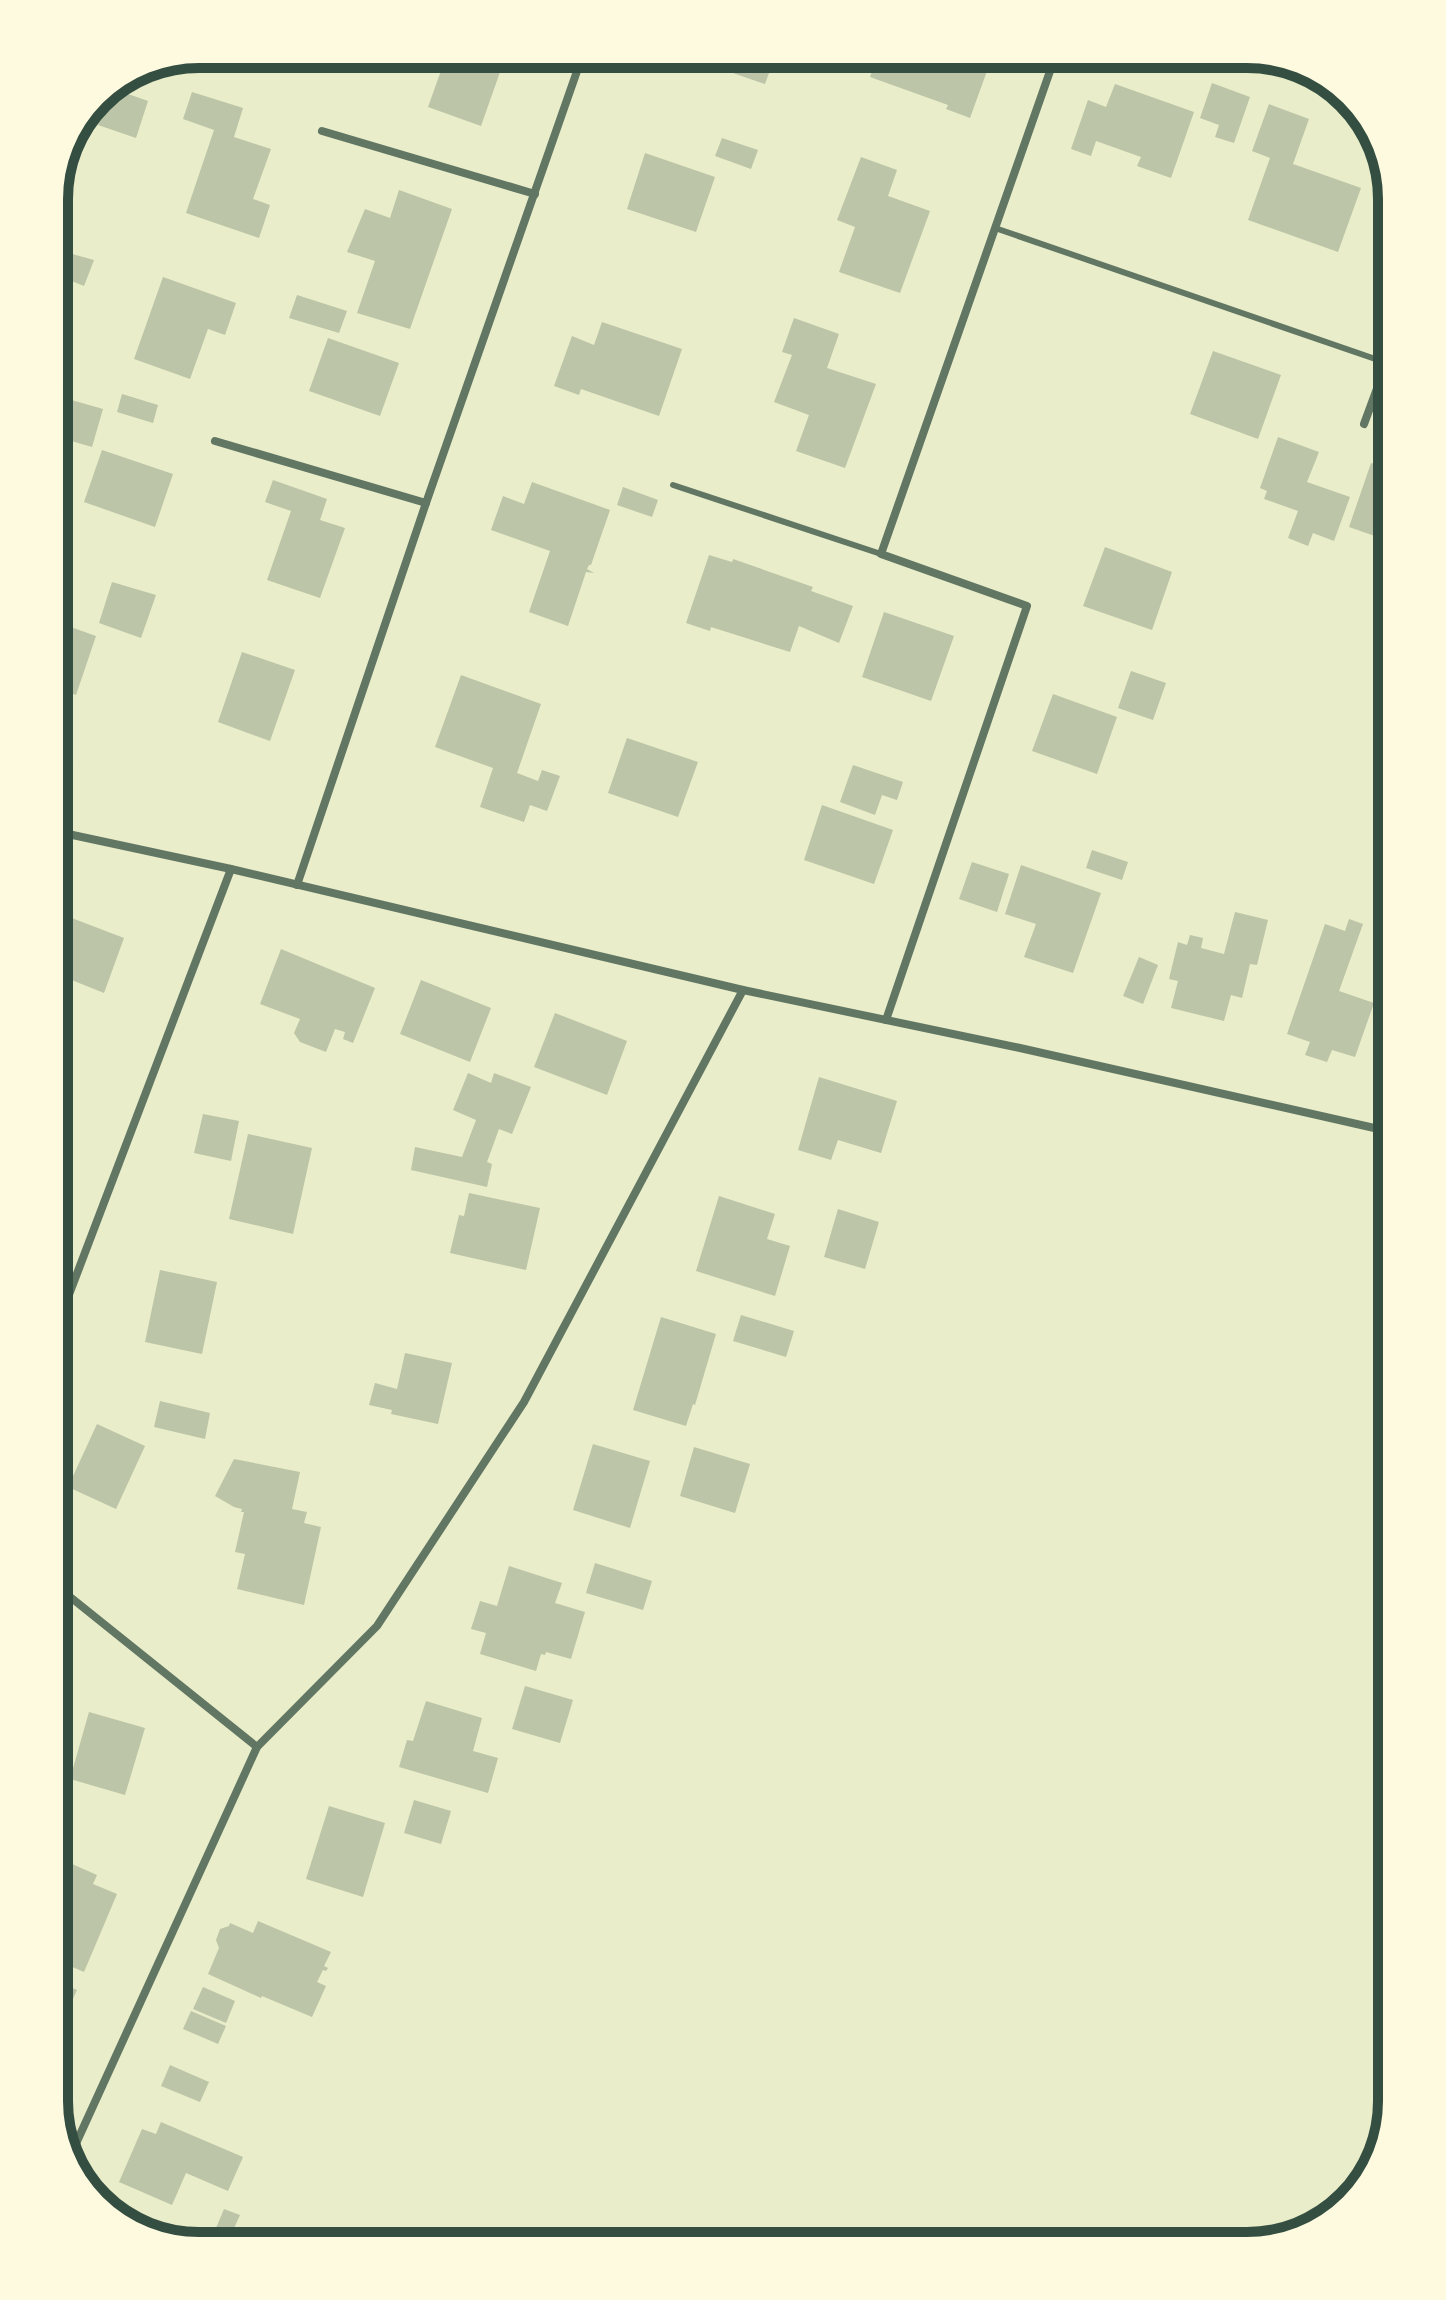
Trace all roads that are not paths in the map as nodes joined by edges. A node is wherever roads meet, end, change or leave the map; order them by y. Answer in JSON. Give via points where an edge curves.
{"nodes":[{"id":1,"x":578,"y":68,"type":"edge"},
{"id":2,"x":1051,"y":68,"type":"edge"},
{"id":3,"x":322,"y":131,"type":"dead end"},
{"id":4,"x":535,"y":194,"type":"junction"},
{"id":5,"x":995,"y":228,"type":"junction"},
{"id":6,"x":1378,"y":360,"type":"edge"},
{"id":7,"x":1378,"y":387,"type":"edge"},
{"id":8,"x":1364,"y":424,"type":"dead end"},
{"id":9,"x":215,"y":441,"type":"dead end"},
{"id":10,"x":673,"y":485,"type":"dead end"},
{"id":11,"x":426,"y":503,"type":"junction"},
{"id":12,"x":881,"y":554,"type":"junction"},
{"id":13,"x":68,"y":834,"type":"edge"},
{"id":14,"x":231,"y":869,"type":"junction"},
{"id":15,"x":297,"y":885,"type":"junction"},
{"id":16,"x":743,"y":990,"type":"junction"},
{"id":17,"x":886,"y":1020,"type":"junction"},
{"id":18,"x":1378,"y":1129,"type":"edge"},
{"id":19,"x":68,"y":1297,"type":"edge"},
{"id":20,"x":68,"y":1595,"type":"edge"},
{"id":21,"x":257,"y":1747,"type":"junction"},
{"id":22,"x":76,"y":2144,"type":"edge"}],
"edges":[{"from":1,"to":4,"type":"street"},
{"from":2,"to":5,"type":"street"},
{"from":3,"to":4,"type":"street"},
{"from":4,"to":11,"type":"street"},
{"from":5,"to":6,"type":"lane"},
{"from":5,"to":12,"type":"street"},
{"from":7,"to":8,"type":"street"},
{"from":9,"to":11,"type":"street"},
{"from":10,"to":12,"type":"lane"},
{"from":11,"to":15,"type":"street"},
{"from":12,"to":17,"type":"street","via":[[1027,606]]},
{"from":13,"to":14,"type":"street"},
{"from":14,"to":15,"type":"street"},
{"from":14,"to":19,"type":"street"},
{"from":15,"to":16,"type":"street"},
{"from":16,"to":17,"type":"street"},
{"from":16,"to":21,"type":"street","via":[[524,1402],[377,1626]]},
{"from":17,"to":18,"type":"street"},
{"from":20,"to":21,"type":"street"},
{"from":21,"to":22,"type":"street"}]}
